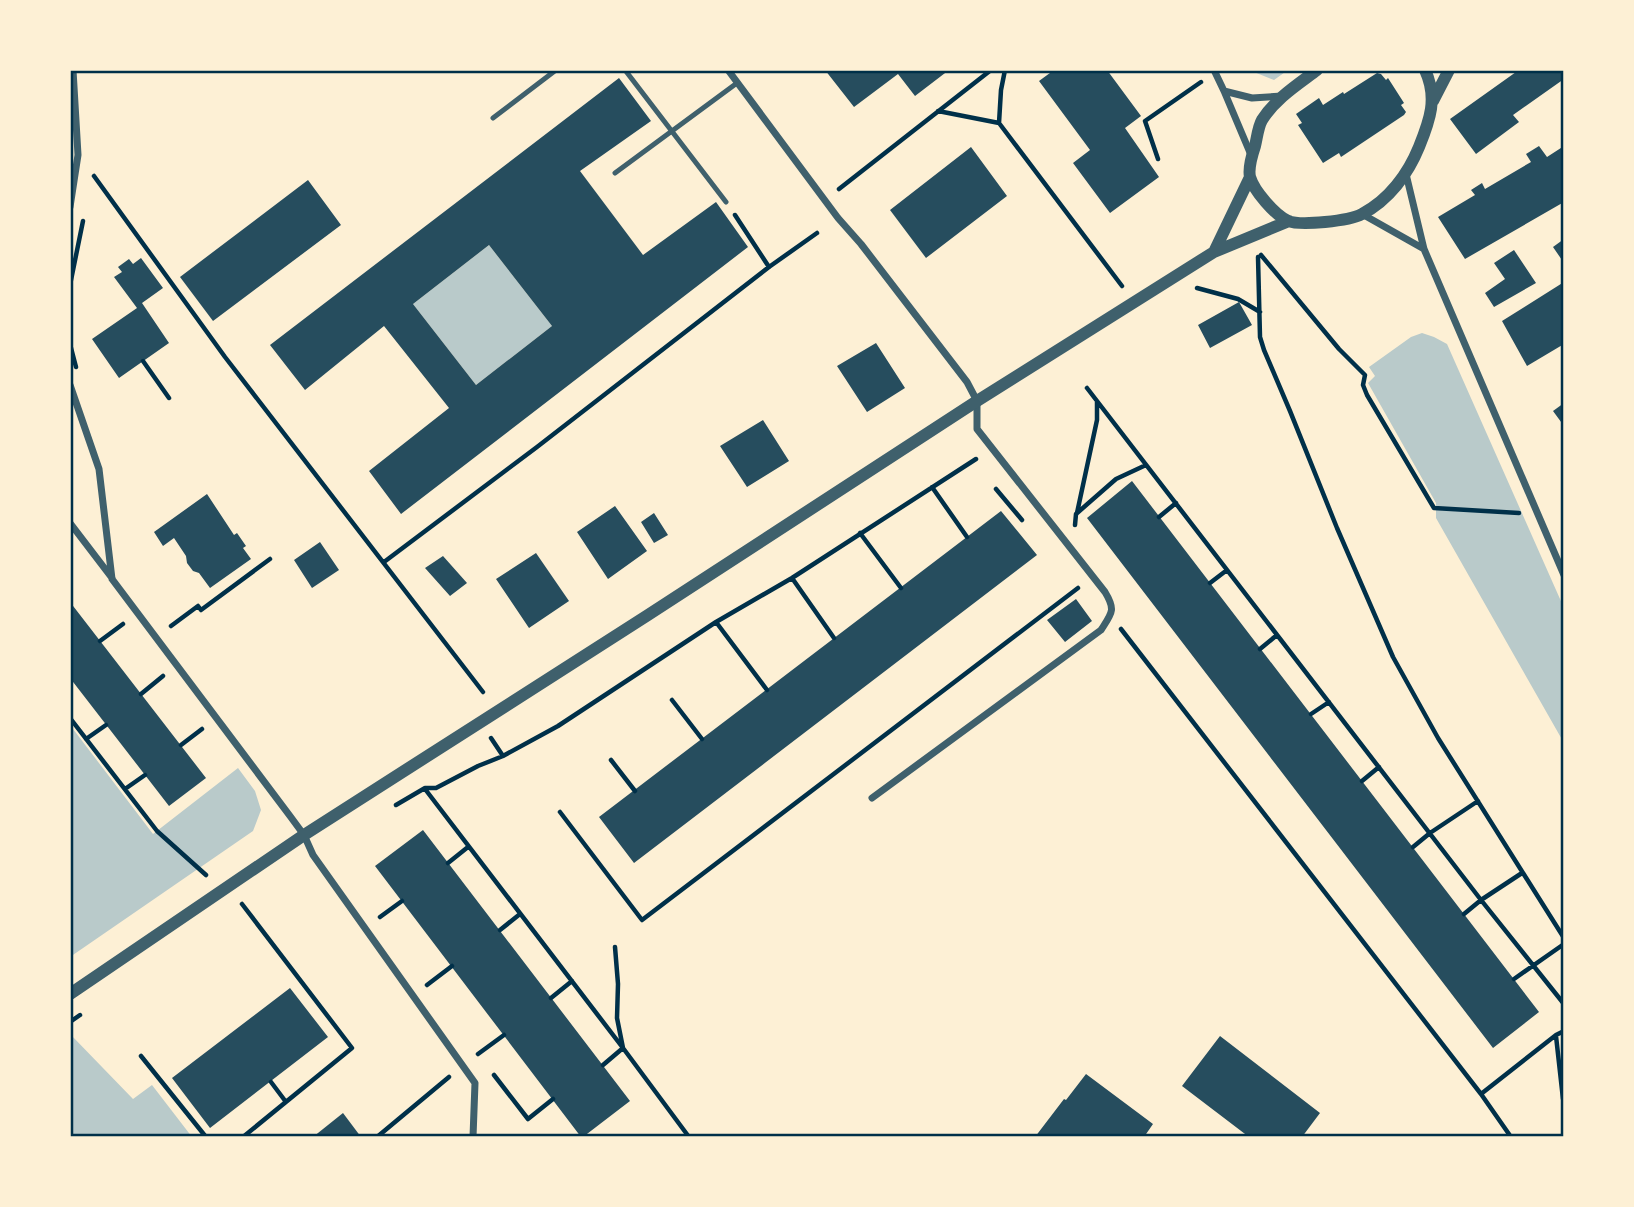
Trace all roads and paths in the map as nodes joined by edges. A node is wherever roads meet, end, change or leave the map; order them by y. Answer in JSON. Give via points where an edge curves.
{"nodes":[{"id":1,"x":73,"y":70,"type":"edge"},
{"id":2,"x":556,"y":70,"type":"edge"},
{"id":3,"x":625,"y":70,"type":"edge"},
{"id":4,"x":728,"y":70,"type":"edge"},
{"id":5,"x":991,"y":70,"type":"edge"},
{"id":6,"x":1004,"y":70,"type":"edge"},
{"id":7,"x":1214,"y":70,"type":"edge"},
{"id":8,"x":1317,"y":70,"type":"edge"},
{"id":9,"x":1425,"y":70,"type":"edge"},
{"id":10,"x":1449,"y":70,"type":"edge"},
{"id":11,"x":1202,"y":82,"type":"dead end"},
{"id":12,"x":737,"y":83,"type":"junction"},
{"id":13,"x":1224,"y":91,"type":"junction"},
{"id":14,"x":1283,"y":96,"type":"junction"},
{"id":15,"x":1433,"y":101,"type":"junction"},
{"id":16,"x":938,"y":111,"type":"junction"},
{"id":17,"x":493,"y":118,"type":"dead end"},
{"id":18,"x":999,"y":122,"type":"junction"},
{"id":19,"x":672,"y":132,"type":"junction"},
{"id":20,"x":78,"y":155,"type":"junction"},
{"id":21,"x":1251,"y":157,"type":"junction"},
{"id":22,"x":1158,"y":159,"type":"dead end"},
{"id":23,"x":615,"y":173,"type":"dead end"},
{"id":24,"x":1406,"y":174,"type":"junction"},
{"id":25,"x":1250,"y":177,"type":"junction"},
{"id":26,"x":839,"y":189,"type":"dead end"},
{"id":27,"x":726,"y":202,"type":"joint"},
{"id":28,"x":70,"y":207,"type":"edge"},
{"id":29,"x":1362,"y":214,"type":"junction"},
{"id":30,"x":1289,"y":221,"type":"junction"},
{"id":31,"x":817,"y":233,"type":"dead end"},
{"id":32,"x":1424,"y":249,"type":"junction"},
{"id":33,"x":1214,"y":252,"type":"junction"},
{"id":34,"x":769,"y":267,"type":"junction"},
{"id":35,"x":1122,"y":287,"type":"dead end"},
{"id":36,"x":1196,"y":288,"type":"dead end"},
{"id":37,"x":1260,"y":312,"type":"junction"},
{"id":38,"x":143,"y":361,"type":"dead end"},
{"id":39,"x":70,"y":385,"type":"edge"},
{"id":40,"x":1087,"y":388,"type":"dead end"},
{"id":41,"x":169,"y":398,"type":"dead end"},
{"id":42,"x":976,"y":401,"type":"junction"},
{"id":43,"x":1097,"y":401,"type":"junction"},
{"id":44,"x":1146,"y":465,"type":"junction"},
{"id":45,"x":983,"y":466,"type":"dead end"},
{"id":46,"x":993,"y":482,"type":"dead end"},
{"id":47,"x":932,"y":487,"type":"junction"},
{"id":48,"x":1176,"y":503,"type":"junction"},
{"id":49,"x":1076,"y":514,"type":"junction"},
{"id":50,"x":1537,"y":514,"type":"junction"},
{"id":51,"x":1159,"y":517,"type":"dead end"},
{"id":52,"x":70,"y":523,"type":"edge"},
{"id":53,"x":1026,"y":523,"type":"dead end"},
{"id":54,"x":860,"y":533,"type":"junction"},
{"id":55,"x":967,"y":537,"type":"dead end"},
{"id":56,"x":1071,"y":548,"type":"junction"},
{"id":57,"x":270,"y":559,"type":"dead end"},
{"id":58,"x":383,"y":562,"type":"junction"},
{"id":59,"x":1227,"y":570,"type":"junction"},
{"id":60,"x":1564,"y":575,"type":"edge"},
{"id":61,"x":792,"y":578,"type":"junction"},
{"id":62,"x":1071,"y":578,"type":"dead end"},
{"id":63,"x":112,"y":579,"type":"junction"},
{"id":64,"x":1210,"y":583,"type":"dead end"},
{"id":65,"x":1079,"y":587,"type":"junction"},
{"id":66,"x":901,"y":588,"type":"dead end"},
{"id":67,"x":137,"y":612,"type":"junction"},
{"id":68,"x":1108,"y":619,"type":"junction"},
{"id":69,"x":716,"y":622,"type":"junction"},
{"id":70,"x":1277,"y":635,"type":"junction"},
{"id":71,"x":157,"y":638,"type":"junction"},
{"id":72,"x":834,"y":638,"type":"dead end"},
{"id":73,"x":100,"y":641,"type":"dead end"},
{"id":74,"x":1260,"y":649,"type":"dead end"},
{"id":75,"x":177,"y":665,"type":"junction"},
{"id":76,"x":767,"y":690,"type":"dead end"},
{"id":77,"x":483,"y":692,"type":"dead end"},
{"id":78,"x":141,"y":694,"type":"dead end"},
{"id":79,"x":672,"y":700,"type":"dead end"},
{"id":80,"x":1329,"y":702,"type":"junction"},
{"id":81,"x":1311,"y":714,"type":"dead end"},
{"id":82,"x":70,"y":718,"type":"edge"},
{"id":83,"x":217,"y":718,"type":"junction"},
{"id":84,"x":106,"y":725,"type":"dead end"},
{"id":85,"x":86,"y":739,"type":"junction"},
{"id":86,"x":702,"y":739,"type":"dead end"},
{"id":87,"x":181,"y":745,"type":"dead end"},
{"id":88,"x":611,"y":760,"type":"dead end"},
{"id":89,"x":1380,"y":767,"type":"junction"},
{"id":90,"x":145,"y":775,"type":"dead end"},
{"id":91,"x":1362,"y":781,"type":"dead end"},
{"id":92,"x":425,"y":788,"type":"junction"},
{"id":93,"x":125,"y":789,"type":"junction"},
{"id":94,"x":635,"y":790,"type":"dead end"},
{"id":95,"x":872,"y":798,"type":"dead end"},
{"id":96,"x":1478,"y":801,"type":"junction"},
{"id":97,"x":391,"y":808,"type":"dead end"},
{"id":98,"x":561,"y":812,"type":"dead end"},
{"id":99,"x":1430,"y":833,"type":"junction"},
{"id":100,"x":304,"y":835,"type":"junction"},
{"id":101,"x":468,"y":847,"type":"junction"},
{"id":102,"x":1413,"y":847,"type":"dead end"},
{"id":103,"x":448,"y":863,"type":"dead end"},
{"id":104,"x":1522,"y":873,"type":"junction"},
{"id":105,"x":205,"y":875,"type":"dead end"},
{"id":106,"x":252,"y":897,"type":"dead end"},
{"id":107,"x":1481,"y":900,"type":"junction"},
{"id":108,"x":402,"y":901,"type":"dead end"},
{"id":109,"x":520,"y":914,"type":"junction"},
{"id":110,"x":1464,"y":914,"type":"dead end"},
{"id":111,"x":365,"y":929,"type":"junction"},
{"id":112,"x":499,"y":930,"type":"dead end"},
{"id":113,"x":1564,"y":938,"type":"edge"},
{"id":114,"x":1564,"y":944,"type":"edge"},
{"id":115,"x":615,"y":947,"type":"dead end"},
{"id":116,"x":1533,"y":965,"type":"junction"},
{"id":117,"x":452,"y":966,"type":"dead end"},
{"id":118,"x":1514,"y":979,"type":"dead end"},
{"id":119,"x":572,"y":981,"type":"junction"},
{"id":120,"x":70,"y":993,"type":"edge"},
{"id":121,"x":413,"y":996,"type":"junction"},
{"id":122,"x":551,"y":998,"type":"dead end"},
{"id":123,"x":1564,"y":1004,"type":"edge"},
{"id":124,"x":90,"y":1009,"type":"dead end"},
{"id":125,"x":70,"y":1022,"type":"edge"},
{"id":126,"x":1564,"y":1031,"type":"edge"},
{"id":127,"x":504,"y":1035,"type":"dead end"},
{"id":128,"x":1556,"y":1035,"type":"junction"},
{"id":129,"x":623,"y":1048,"type":"junction"},
{"id":130,"x":141,"y":1056,"type":"dead end"},
{"id":131,"x":463,"y":1065,"type":"junction"},
{"id":132,"x":486,"y":1065,"type":"dead end"},
{"id":133,"x":603,"y":1065,"type":"dead end"},
{"id":134,"x":271,"y":1082,"type":"dead end"},
{"id":135,"x":1481,"y":1094,"type":"junction"},
{"id":136,"x":553,"y":1099,"type":"dead end"},
{"id":137,"x":1563,"y":1099,"type":"edge"},
{"id":138,"x":286,"y":1102,"type":"junction"},
{"id":139,"x":205,"y":1137,"type":"edge"},
{"id":140,"x":243,"y":1137,"type":"edge"},
{"id":141,"x":377,"y":1137,"type":"edge"},
{"id":142,"x":472,"y":1137,"type":"edge"},
{"id":143,"x":688,"y":1137,"type":"edge"},
{"id":144,"x":1511,"y":1137,"type":"edge"}],
"edges":[{"from":1,"to":20,"type":"street"},
{"from":2,"to":17,"type":"lane"},
{"from":3,"to":19,"type":"lane"},
{"from":4,"to":12,"type":"street"},
{"from":5,"to":16,"type":"path"},
{"from":6,"to":18,"type":"path"},
{"from":7,"to":13,"type":"street"},
{"from":8,"to":14,"type":"street"},
{"from":9,"to":15,"type":"street"},
{"from":10,"to":15,"type":"street"},
{"from":11,"to":22,"type":"path","via":[[1145,121]]},
{"from":12,"to":19,"type":"lane"},
{"from":12,"to":42,"type":"street","via":[[967,382]]},
{"from":13,"to":14,"type":"street","via":[[1252,98]]},
{"from":13,"to":21,"type":"street"},
{"from":14,"to":21,"type":"street","via":[[1261,122]]},
{"from":15,"to":24,"type":"street"},
{"from":16,"to":18,"type":"path"},
{"from":16,"to":26,"type":"path"},
{"from":18,"to":35,"type":"path"},
{"from":19,"to":23,"type":"lane"},
{"from":19,"to":27,"type":"lane"},
{"from":20,"to":28,"type":"street"},
{"from":20,"to":58,"type":"path","via":[[225,357]]},
{"from":21,"to":25,"type":"street"},
{"from":24,"to":29,"type":"street"},
{"from":24,"to":32,"type":"street"},
{"from":25,"to":30,"type":"street","via":[[1264,202]]},
{"from":25,"to":33,"type":"street"},
{"from":27,"to":34,"type":"path"},
{"from":29,"to":30,"type":"street","via":[[1328,222]]},
{"from":29,"to":32,"type":"street"},
{"from":30,"to":33,"type":"street"},
{"from":31,"to":34,"type":"path"},
{"from":32,"to":50,"type":"street"},
{"from":33,"to":42,"type":"street"},
{"from":34,"to":58,"type":"path"},
{"from":36,"to":37,"type":"path","via":[[1238,299]]},
{"from":37,"to":50,"type":"path","via":[[1258,252],[1366,375],[1367,395],[1434,508]]},
{"from":37,"to":96,"type":"path","via":[[1264,350],[1393,657]]},
{"from":38,"to":41,"type":"path"},
{"from":39,"to":63,"type":"street","via":[[99,469]]},
{"from":40,"to":43,"type":"path"},
{"from":42,"to":56,"type":"street","via":[[977,429]]},
{"from":42,"to":100,"type":"street"},
{"from":43,"to":44,"type":"path"},
{"from":43,"to":49,"type":"path"},
{"from":44,"to":48,"type":"path"},
{"from":44,"to":49,"type":"path","via":[[1116,479]]},
{"from":45,"to":47,"type":"path","via":[[978,459]]},
{"from":46,"to":53,"type":"path"},
{"from":47,"to":54,"type":"path"},
{"from":47,"to":55,"type":"path"},
{"from":48,"to":51,"type":"path"},
{"from":48,"to":59,"type":"path"},
{"from":49,"to":56,"type":"path"},
{"from":50,"to":60,"type":"street"},
{"from":52,"to":63,"type":"street"},
{"from":54,"to":61,"type":"path"},
{"from":54,"to":66,"type":"path"},
{"from":56,"to":68,"type":"street","via":[[1112,603]]},
{"from":57,"to":71,"type":"path"},
{"from":58,"to":77,"type":"path"},
{"from":59,"to":64,"type":"path"},
{"from":59,"to":70,"type":"path"},
{"from":61,"to":69,"type":"path"},
{"from":61,"to":72,"type":"path"},
{"from":62,"to":65,"type":"path"},
{"from":63,"to":67,"type":"street"},
{"from":65,"to":68,"type":"path"},
{"from":65,"to":98,"type":"path","via":[[642,920]]},
{"from":67,"to":71,"type":"street"},
{"from":67,"to":73,"type":"path"},
{"from":68,"to":95,"type":"street","via":[[1101,630]]},
{"from":68,"to":135,"type":"path","via":[[1123,629]]},
{"from":69,"to":76,"type":"path"},
{"from":69,"to":92,"type":"path","via":[[558,726],[436,788]]},
{"from":70,"to":74,"type":"path"},
{"from":70,"to":80,"type":"path"},
{"from":71,"to":75,"type":"street"},
{"from":75,"to":78,"type":"path"},
{"from":75,"to":83,"type":"street"},
{"from":79,"to":86,"type":"path"},
{"from":80,"to":81,"type":"path"},
{"from":80,"to":89,"type":"path"},
{"from":82,"to":85,"type":"path"},
{"from":83,"to":87,"type":"path"},
{"from":83,"to":100,"type":"street"},
{"from":84,"to":85,"type":"path"},
{"from":85,"to":93,"type":"path"},
{"from":88,"to":94,"type":"path"},
{"from":89,"to":91,"type":"path"},
{"from":89,"to":99,"type":"path"},
{"from":90,"to":93,"type":"path"},
{"from":92,"to":97,"type":"path"},
{"from":92,"to":101,"type":"path"},
{"from":93,"to":105,"type":"path","via":[[157,831]]},
{"from":96,"to":99,"type":"path"},
{"from":96,"to":104,"type":"path"},
{"from":99,"to":102,"type":"path"},
{"from":99,"to":107,"type":"path"},
{"from":100,"to":111,"type":"street"},
{"from":100,"to":120,"type":"street"},
{"from":101,"to":103,"type":"path"},
{"from":101,"to":109,"type":"path"},
{"from":104,"to":107,"type":"path"},
{"from":104,"to":113,"type":"path"},
{"from":106,"to":138,"type":"path","via":[[242,904],[352,1048]]},
{"from":107,"to":110,"type":"path"},
{"from":107,"to":116,"type":"path"},
{"from":108,"to":111,"type":"path"},
{"from":109,"to":112,"type":"path"},
{"from":109,"to":119,"type":"path"},
{"from":111,"to":121,"type":"street"},
{"from":114,"to":116,"type":"path"},
{"from":115,"to":129,"type":"path","via":[[617,1018]]},
{"from":116,"to":118,"type":"path"},
{"from":116,"to":123,"type":"path"},
{"from":117,"to":121,"type":"path"},
{"from":119,"to":122,"type":"path"},
{"from":119,"to":129,"type":"path"},
{"from":121,"to":131,"type":"street"},
{"from":124,"to":125,"type":"path"},
{"from":126,"to":128,"type":"path"},
{"from":127,"to":131,"type":"path"},
{"from":128,"to":135,"type":"path"},
{"from":128,"to":137,"type":"path"},
{"from":129,"to":133,"type":"path"},
{"from":129,"to":143,"type":"path"},
{"from":130,"to":139,"type":"path"},
{"from":131,"to":141,"type":"path"},
{"from":131,"to":142,"type":"street","via":[[475,1083]]},
{"from":132,"to":136,"type":"path","via":[[528,1119]]},
{"from":134,"to":138,"type":"path"},
{"from":135,"to":144,"type":"path"},
{"from":138,"to":140,"type":"path"}]}
